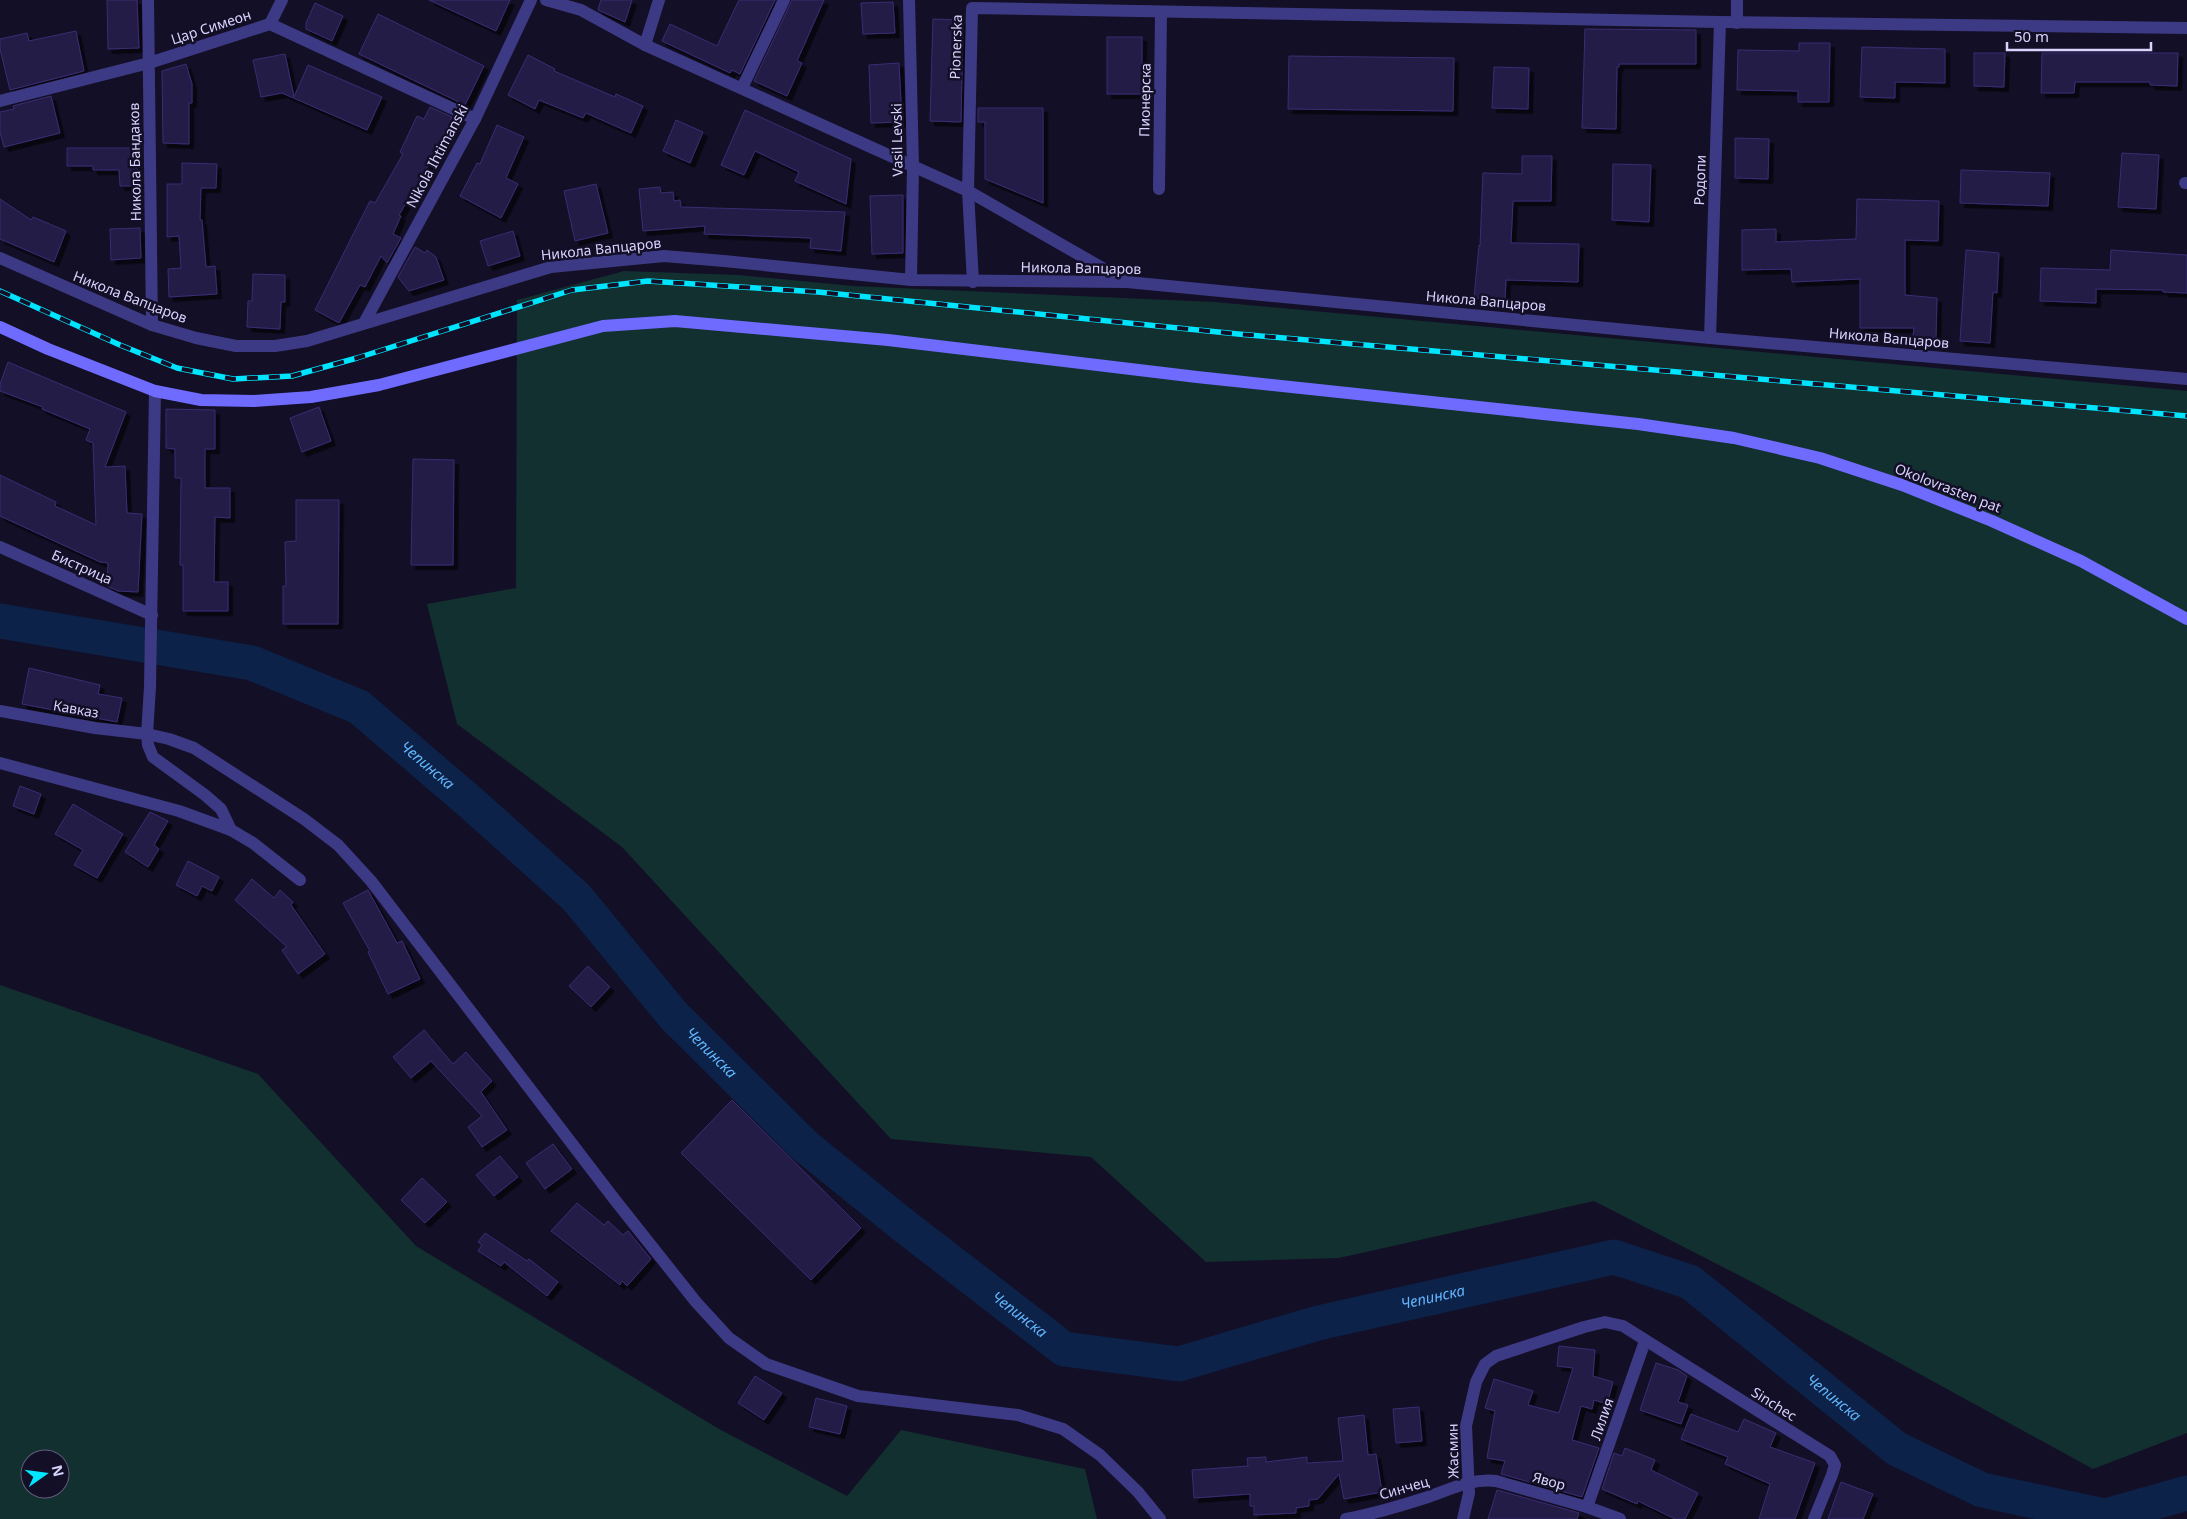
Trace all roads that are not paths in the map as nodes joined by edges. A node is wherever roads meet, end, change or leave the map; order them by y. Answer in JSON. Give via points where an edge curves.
{"nodes":[{"id":1,"x":148,"y":0,"type":"edge"},
{"id":2,"x":282,"y":0,"type":"edge"},
{"id":3,"x":531,"y":0,"type":"edge"},
{"id":4,"x":546,"y":0,"type":"edge"},
{"id":5,"x":659,"y":0,"type":"edge"},
{"id":6,"x":784,"y":0,"type":"edge"},
{"id":7,"x":909,"y":0,"type":"edge"},
{"id":8,"x":1737,"y":0,"type":"edge"},
{"id":9,"x":1161,"y":12,"type":"junction"},
{"id":10,"x":1720,"y":22,"type":"junction"},
{"id":11,"x":1737,"y":23,"type":"junction"},
{"id":12,"x":270,"y":24,"type":"junction"},
{"id":13,"x":2187,"y":28,"type":"edge"},
{"id":14,"x":645,"y":45,"type":"junction"},
{"id":15,"x":149,"y":63,"type":"junction"},
{"id":16,"x":742,"y":88,"type":"junction"},
{"id":17,"x":0,"y":101,"type":"edge"},
{"id":18,"x":475,"y":119,"type":"junction"},
{"id":19,"x":913,"y":166,"type":"junction"},
{"id":20,"x":1159,"y":189,"type":"dead end"},
{"id":21,"x":968,"y":191,"type":"junction"},
{"id":22,"x":0,"y":258,"type":"edge"},
{"id":23,"x":911,"y":280,"type":"junction"},
{"id":24,"x":973,"y":282,"type":"junction"},
{"id":25,"x":1127,"y":282,"type":"junction"},
{"id":26,"x":364,"y":323,"type":"junction"},
{"id":27,"x":152,"y":324,"type":"junction"},
{"id":28,"x":0,"y":327,"type":"edge"},
{"id":29,"x":1710,"y":338,"type":"junction"},
{"id":30,"x":2187,"y":379,"type":"edge"},
{"id":31,"x":155,"y":391,"type":"junction"},
{"id":32,"x":0,"y":547,"type":"edge"},
{"id":33,"x":152,"y":618,"type":"junction"},
{"id":34,"x":2187,"y":620,"type":"edge"},
{"id":35,"x":0,"y":711,"type":"edge"},
{"id":36,"x":147,"y":734,"type":"junction"},
{"id":37,"x":0,"y":763,"type":"edge"},
{"id":38,"x":231,"y":830,"type":"junction"},
{"id":39,"x":300,"y":880,"type":"dead end"},
{"id":40,"x":1645,"y":1341,"type":"junction"},
{"id":41,"x":1469,"y":1482,"type":"junction"},
{"id":42,"x":1587,"y":1507,"type":"junction"},
{"id":43,"x":1160,"y":1519,"type":"edge"},
{"id":44,"x":1346,"y":1519,"type":"edge"},
{"id":45,"x":1463,"y":1519,"type":"edge"},
{"id":46,"x":1620,"y":1519,"type":"edge"},
{"id":47,"x":1814,"y":1519,"type":"edge"}],
"edges":[{"from":1,"to":15,"type":"street","name":"Никола Бандаков"},
{"from":2,"to":12,"type":"street"},
{"from":3,"to":18,"type":"street","name":"Nikola Ihtimanski"},
{"from":4,"to":14,"type":"street","via":[[581,10]]},
{"from":5,"to":14,"type":"street"},
{"from":6,"to":16,"type":"street"},
{"from":7,"to":19,"type":"street","name":"Vasil Levski"},
{"from":8,"to":11,"type":"street"},
{"from":9,"to":10,"type":"street","name":"Pionerska"},
{"from":9,"to":20,"type":"street","name":"Пионерска"},
{"from":9,"to":21,"type":"street","name":"Pionerska","via":[[972,8]]},
{"from":10,"to":11,"type":"street","name":"Pionerska"},
{"from":10,"to":29,"type":"street","name":"Родопи"},
{"from":11,"to":13,"type":"street","name":"Pionerska"},
{"from":12,"to":15,"type":"street","name":"Цар Симеон"},
{"from":12,"to":18,"type":"street","name":"Цар Симеон"},
{"from":14,"to":16,"type":"street"},
{"from":15,"to":17,"type":"street","name":"Цар Симеон"},
{"from":15,"to":27,"type":"street","name":"Никола Бандаков"},
{"from":16,"to":19,"type":"street"},
{"from":18,"to":26,"type":"street","name":"Nikola Ihtimanski"},
{"from":19,"to":21,"type":"street"},
{"from":19,"to":23,"type":"street","name":"Vasil Levski"},
{"from":21,"to":24,"type":"street","name":"Pionerska"},
{"from":21,"to":25,"type":"street"},
{"from":22,"to":27,"type":"street","name":"Никола Вапцаров"},
{"from":23,"to":24,"type":"street","name":"Никола Вапцаров"},
{"from":23,"to":26,"type":"street","name":"Никола Вапцаров","via":[[664,256],[627,258],[551,267]]},
{"from":24,"to":25,"type":"street","name":"Никола Вапцаров"},
{"from":25,"to":29,"type":"street","name":"Никола Вапцаров"},
{"from":26,"to":27,"type":"street","name":"Никола Вапцаров","via":[[307,341],[275,346],[236,346]]},
{"from":28,"to":31,"type":"street"},
{"from":29,"to":30,"type":"street","name":"Никола Вапцаров"},
{"from":31,"to":33,"type":"street"},
{"from":31,"to":34,"type":"street","name":"Okolovrasten pat","via":[[201,400],[311,397],[379,385],[603,326],[675,321],[888,340],[1506,409],[1734,438],[1820,458],[1902,485],[1992,521],[2082,561]]},
{"from":32,"to":33,"type":"street","name":"Бистрица"},
{"from":33,"to":36,"type":"street"},
{"from":35,"to":36,"type":"street","name":"Кавказ"},
{"from":36,"to":38,"type":"street","via":[[153,757],[221,809]]},
{"from":36,"to":43,"type":"street","name":"Кавказ","via":[[194,748],[338,844],[371,881],[615,1200],[696,1302],[730,1338],[766,1364],[858,1396],[1018,1415],[1063,1430],[1100,1455]]},
{"from":37,"to":38,"type":"street","via":[[170,809]]},
{"from":38,"to":39,"type":"street"},
{"from":40,"to":41,"type":"street","name":"Жасмин","via":[[1624,1326],[1605,1322],[1496,1356],[1485,1364],[1476,1382],[1466,1426]]},
{"from":40,"to":42,"type":"street","name":"Лилия"},
{"from":40,"to":47,"type":"street","name":"Sinchec","via":[[1830,1456],[1835,1465]]},
{"from":41,"to":42,"type":"street","name":"Явор","via":[[1496,1481]]},
{"from":41,"to":44,"type":"street","name":"Синчец"},
{"from":41,"to":45,"type":"street","name":"Жасмин"},
{"from":42,"to":46,"type":"street","name":"Явор"}]}
